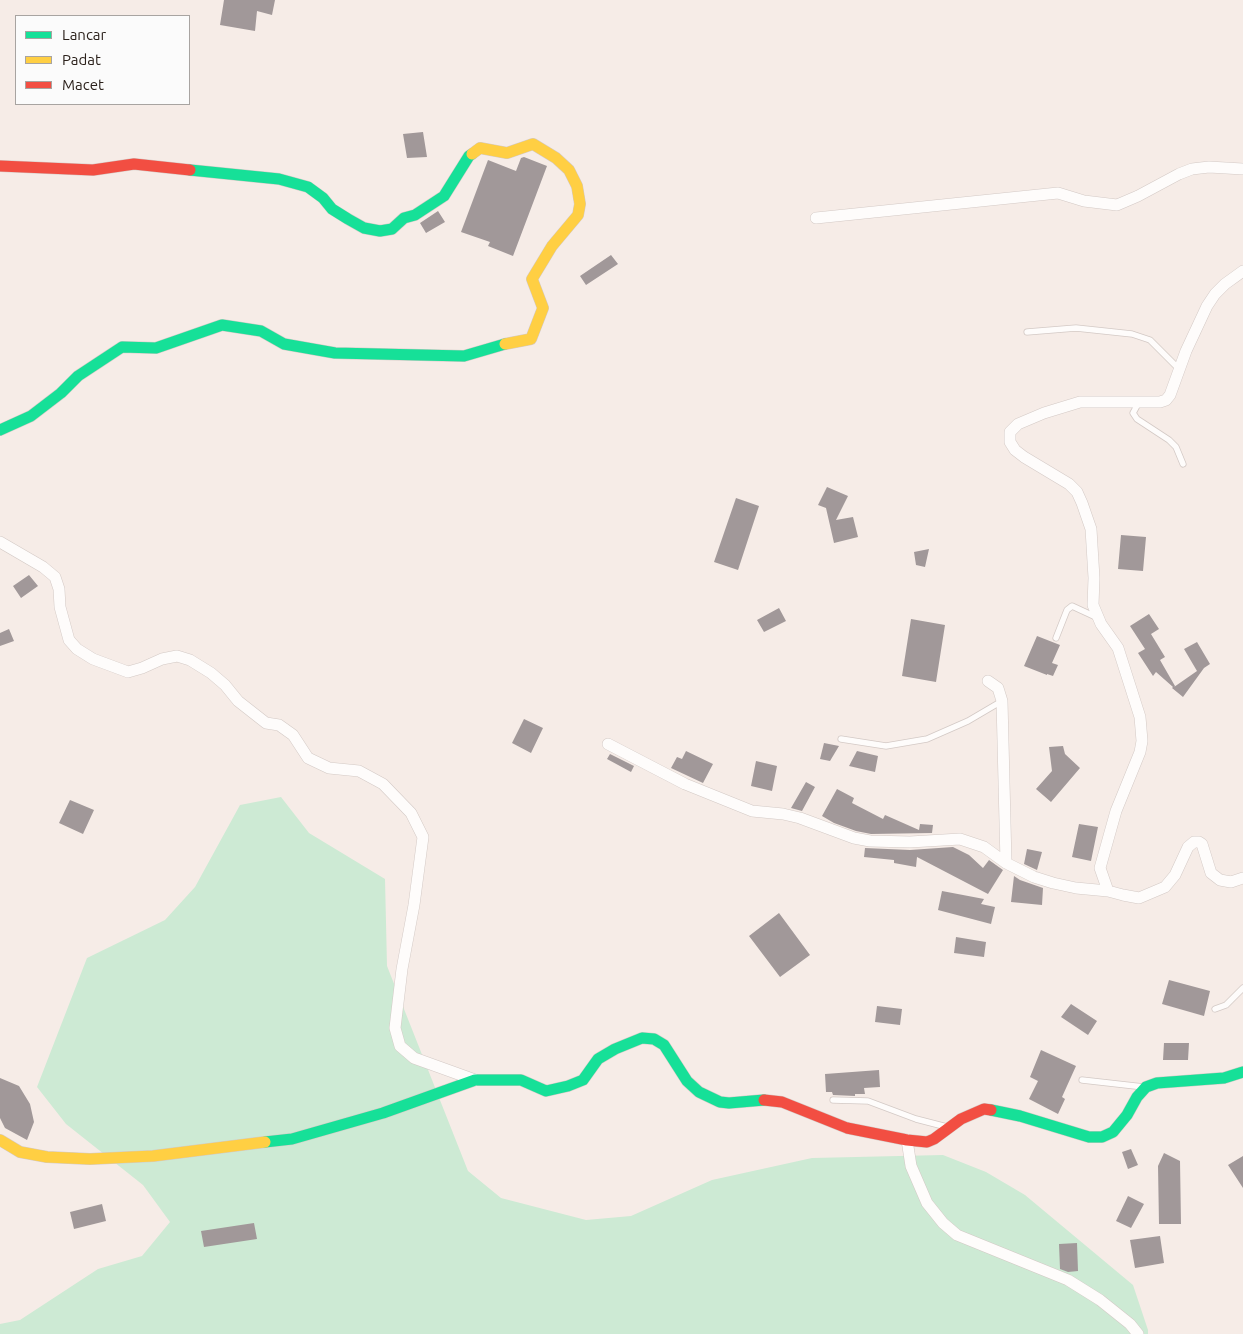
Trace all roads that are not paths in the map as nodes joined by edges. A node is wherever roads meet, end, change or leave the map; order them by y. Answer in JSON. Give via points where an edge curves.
{"nodes":[{"id":1,"x":0,"y":166,"type":"edge"},
{"id":2,"x":1243,"y":169,"type":"edge"},
{"id":3,"x":816,"y":218,"type":"dead end"},
{"id":4,"x":1243,"y":272,"type":"edge"},
{"id":5,"x":1027,"y":332,"type":"dead end"},
{"id":6,"x":1179,"y":369,"type":"junction"},
{"id":7,"x":1138,"y":402,"type":"junction"},
{"id":8,"x":0,"y":430,"type":"edge"},
{"id":9,"x":1183,"y":464,"type":"dead end"},
{"id":10,"x":0,"y":542,"type":"edge"},
{"id":11,"x":1098,"y":618,"type":"junction"},
{"id":12,"x":1056,"y":638,"type":"dead end"},
{"id":13,"x":988,"y":681,"type":"dead end"},
{"id":14,"x":1002,"y":701,"type":"junction"},
{"id":15,"x":840,"y":739,"type":"dead end"},
{"id":16,"x":608,"y":744,"type":"dead end"},
{"id":17,"x":1006,"y":864,"type":"junction"},
{"id":18,"x":1243,"y":878,"type":"edge"},
{"id":19,"x":1108,"y":891,"type":"junction"},
{"id":20,"x":1243,"y":988,"type":"edge"},
{"id":21,"x":1215,"y":1009,"type":"dead end"},
{"id":22,"x":1243,"y":1072,"type":"edge"},
{"id":23,"x":475,"y":1080,"type":"junction"},
{"id":24,"x":1082,"y":1080,"type":"dead end"},
{"id":25,"x":1146,"y":1087,"type":"junction"},
{"id":26,"x":833,"y":1100,"type":"dead end"},
{"id":27,"x":949,"y":1127,"type":"junction"},
{"id":28,"x":0,"y":1140,"type":"edge"},
{"id":29,"x":907,"y":1140,"type":"junction"},
{"id":30,"x":1138,"y":1334,"type":"edge"}],
"edges":[{"from":1,"to":8,"type":"street","via":[[93,170],[134,164],[279,180],[308,187],[348,219],[364,228],[380,231],[392,229],[404,218],[415,216],[444,196],[469,156],[480,148],[507,153],[532,144],[569,170],[577,186],[580,204],[578,215],[552,246],[532,280],[543,308],[531,339],[464,356],[335,353],[284,344],[261,331],[222,326],[156,348],[122,347],[78,376],[31,416]]},
{"from":2,"to":3,"type":"street","via":[[1192,169],[1117,205],[1084,201],[1058,193]]},
{"from":4,"to":6,"type":"street","via":[[1215,294]]},
{"from":5,"to":6,"type":"lane","via":[[1076,328],[1132,334],[1150,340]]},
{"from":6,"to":7,"type":"street","via":[[1166,400]]},
{"from":7,"to":9,"type":"lane","via":[[1133,413],[1137,419],[1169,440],[1176,447]]},
{"from":7,"to":11,"type":"street","via":[[1080,402],[1018,424],[1010,432],[1010,442],[1015,450],[1070,484],[1077,492],[1091,528],[1093,605]]},
{"from":10,"to":23,"type":"street","via":[[55,577],[69,640],[77,649],[93,659],[128,672],[176,656],[190,660],[225,684],[238,701],[266,723],[279,725],[293,735],[308,758],[329,768],[367,775],[383,784],[411,813],[423,837],[395,1028],[400,1046],[414,1058]]},
{"from":11,"to":12,"type":"lane","via":[[1072,606],[1067,610]]},
{"from":11,"to":19,"type":"street","via":[[1118,648],[1140,717],[1142,742],[1136,766],[1116,811],[1100,868]]},
{"from":13,"to":14,"type":"street","via":[[998,688]]},
{"from":14,"to":15,"type":"lane","via":[[927,739],[886,746]]},
{"from":14,"to":17,"type":"street"},
{"from":16,"to":17,"type":"street","via":[[685,784],[752,811],[800,818],[870,841],[960,839],[984,847]]},
{"from":17,"to":19,"type":"street","via":[[1052,883]]},
{"from":18,"to":19,"type":"street","via":[[1231,882],[1220,880],[1211,873],[1202,844],[1194,842],[1165,887],[1139,898]]},
{"from":20,"to":21,"type":"lane","via":[[1226,1005]]},
{"from":22,"to":25,"type":"street","via":[[1224,1078],[1158,1083]]},
{"from":23,"to":28,"type":"street","via":[[383,1113],[292,1139],[153,1156],[90,1159],[20,1152]]},
{"from":23,"to":29,"type":"street","via":[[521,1080],[546,1091],[568,1086],[584,1080],[598,1059],[615,1049],[642,1038],[654,1039],[664,1045],[687,1081],[699,1092],[720,1102],[782,1102],[847,1128]]},
{"from":24,"to":25,"type":"lane"},
{"from":25,"to":27,"type":"street","via":[[1113,1132],[1102,1137],[1089,1137],[1020,1116],[984,1109]]},
{"from":26,"to":27,"type":"lane","via":[[868,1101]]},
{"from":27,"to":29,"type":"street","via":[[927,1142]]},
{"from":29,"to":30,"type":"street","via":[[911,1166],[927,1203],[957,1235],[1068,1280],[1100,1300]]}]}
